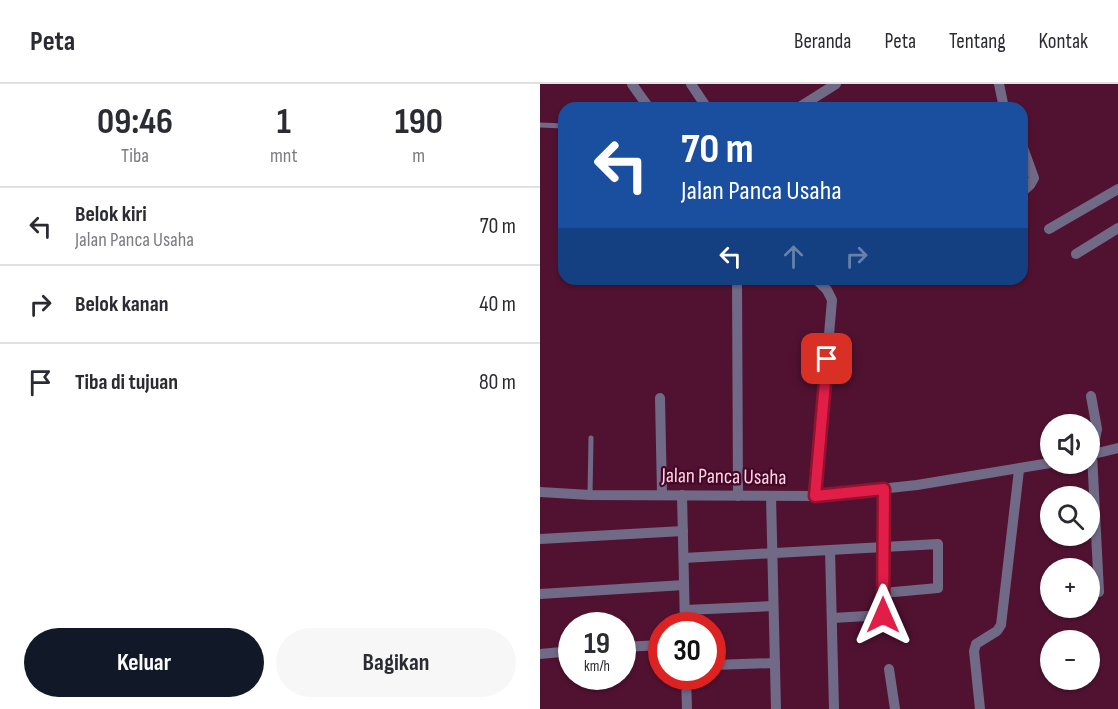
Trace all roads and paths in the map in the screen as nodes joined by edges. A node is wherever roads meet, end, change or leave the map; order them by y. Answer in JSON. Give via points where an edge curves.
{"nodes":[{"id":1,"x":632,"y":84,"type":"edge"},
{"id":2,"x":691,"y":84,"type":"edge"},
{"id":3,"x":836,"y":84,"type":"edge"},
{"id":4,"x":999,"y":84,"type":"edge"},
{"id":5,"x":645,"y":102,"type":"edge"},
{"id":6,"x":703,"y":102,"type":"edge"},
{"id":7,"x":808,"y":102,"type":"edge"},
{"id":8,"x":1003,"y":102,"type":"edge"},
{"id":9,"x":540,"y":125,"type":"edge"},
{"id":10,"x":558,"y":126,"type":"edge"},
{"id":11,"x":1028,"y":162,"type":"edge"},
{"id":12,"x":1028,"y":187,"type":"edge"},
{"id":13,"x":1118,"y":189,"type":"edge"},
{"id":14,"x":1118,"y":228,"type":"edge"},
{"id":15,"x":1049,"y":229,"type":"dead end"},
{"id":16,"x":1076,"y":254,"type":"dead end"},
{"id":17,"x":737,"y":285,"type":"edge"},
{"id":18,"x":822,"y":285,"type":"edge"},
{"id":19,"x":1091,"y":396,"type":"dead end"},
{"id":20,"x":660,"y":398,"type":"dead end"},
{"id":21,"x":1094,"y":414,"type":"edge"},
{"id":22,"x":591,"y":438,"type":"dead end"},
{"id":23,"x":1118,"y":448,"type":"edge"},
{"id":24,"x":1100,"y":452,"type":"edge"},
{"id":25,"x":1040,"y":465,"type":"edge"},
{"id":26,"x":1019,"y":470,"type":"junction"},
{"id":27,"x":1092,"y":474,"type":"edge"},
{"id":28,"x":884,"y":489,"type":"junction"},
{"id":29,"x":540,"y":492,"type":"edge"},
{"id":30,"x":662,"y":494,"type":"junction"},
{"id":31,"x":590,"y":495,"type":"junction"},
{"id":32,"x":682,"y":495,"type":"junction"},
{"id":33,"x":738,"y":496,"type":"junction"},
{"id":34,"x":771,"y":496,"type":"junction"},
{"id":35,"x":815,"y":496,"type":"junction"},
{"id":36,"x":683,"y":531,"type":"junction"},
{"id":37,"x":540,"y":539,"type":"edge"},
{"id":38,"x":884,"y":547,"type":"junction"},
{"id":39,"x":830,"y":550,"type":"junction"},
{"id":40,"x":772,"y":553,"type":"junction"},
{"id":41,"x":684,"y":558,"type":"junction"},
{"id":42,"x":1097,"y":558,"type":"edge"},
{"id":43,"x":684,"y":585,"type":"junction"},
{"id":44,"x":884,"y":593,"type":"junction"},
{"id":45,"x":540,"y":594,"type":"edge"},
{"id":46,"x":773,"y":606,"type":"junction"},
{"id":47,"x":685,"y":610,"type":"joint"},
{"id":48,"x":833,"y":618,"type":"junction"},
{"id":49,"x":558,"y":652,"type":"edge"},
{"id":50,"x":540,"y":654,"type":"edge"},
{"id":51,"x":775,"y":663,"type":"junction"},
{"id":52,"x":726,"y":665,"type":"edge"},
{"id":53,"x":889,"y":669,"type":"dead end"},
{"id":54,"x":686,"y":690,"type":"edge"},
{"id":55,"x":687,"y":709,"type":"edge"},
{"id":56,"x":776,"y":709,"type":"edge"},
{"id":57,"x":834,"y":709,"type":"edge"},
{"id":58,"x":895,"y":709,"type":"edge"},
{"id":59,"x":980,"y":709,"type":"edge"}],
"edges":[{"from":1,"to":5,"type":"street"},
{"from":2,"to":6,"type":"street"},
{"from":3,"to":7,"type":"street"},
{"from":4,"to":8,"type":"street"},
{"from":9,"to":10,"type":"lane"},
{"from":11,"to":12,"type":"street","via":[[1034,178]]},
{"from":13,"to":15,"type":"street"},
{"from":14,"to":16,"type":"street"},
{"from":17,"to":33,"type":"street"},
{"from":18,"to":35,"type":"street","via":[[832,300]]},
{"from":19,"to":21,"type":"street"},
{"from":20,"to":30,"type":"street"},
{"from":22,"to":31,"type":"lane"},
{"from":23,"to":24,"type":"street"},
{"from":25,"to":26,"type":"street","name":"Jalan Panca Usaha"},
{"from":26,"to":28,"type":"street","name":"Jalan Panca Usaha"},
{"from":26,"to":59,"type":"street","via":[[1001,625],[976,644],[974,651]]},
{"from":27,"to":42,"type":"street"},
{"from":28,"to":35,"type":"street","name":"Jalan Panca Usaha"},
{"from":28,"to":38,"type":"street"},
{"from":29,"to":31,"type":"street","name":"Jalan Panca Usaha"},
{"from":30,"to":31,"type":"street","name":"Jalan Panca Usaha"},
{"from":30,"to":32,"type":"street","name":"Jalan Panca Usaha"},
{"from":32,"to":33,"type":"street","name":"Jalan Panca Usaha"},
{"from":32,"to":36,"type":"street"},
{"from":33,"to":34,"type":"street","name":"Jalan Panca Usaha"},
{"from":34,"to":35,"type":"street","name":"Jalan Panca Usaha"},
{"from":34,"to":40,"type":"street"},
{"from":36,"to":37,"type":"street"},
{"from":36,"to":41,"type":"street"},
{"from":38,"to":39,"type":"street"},
{"from":38,"to":44,"type":"street"},
{"from":38,"to":44,"type":"street","via":[[939,544],[938,588]]},
{"from":39,"to":40,"type":"street"},
{"from":39,"to":48,"type":"street"},
{"from":40,"to":41,"type":"street"},
{"from":40,"to":46,"type":"street"},
{"from":41,"to":43,"type":"street"},
{"from":43,"to":45,"type":"street"},
{"from":43,"to":47,"type":"street"},
{"from":44,"to":48,"type":"street","via":[[883,615]]},
{"from":46,"to":47,"type":"street"},
{"from":46,"to":51,"type":"street"},
{"from":48,"to":57,"type":"street"},
{"from":49,"to":50,"type":"street"},
{"from":51,"to":52,"type":"street"},
{"from":51,"to":56,"type":"street"},
{"from":53,"to":58,"type":"street"},
{"from":54,"to":55,"type":"street"}]}
